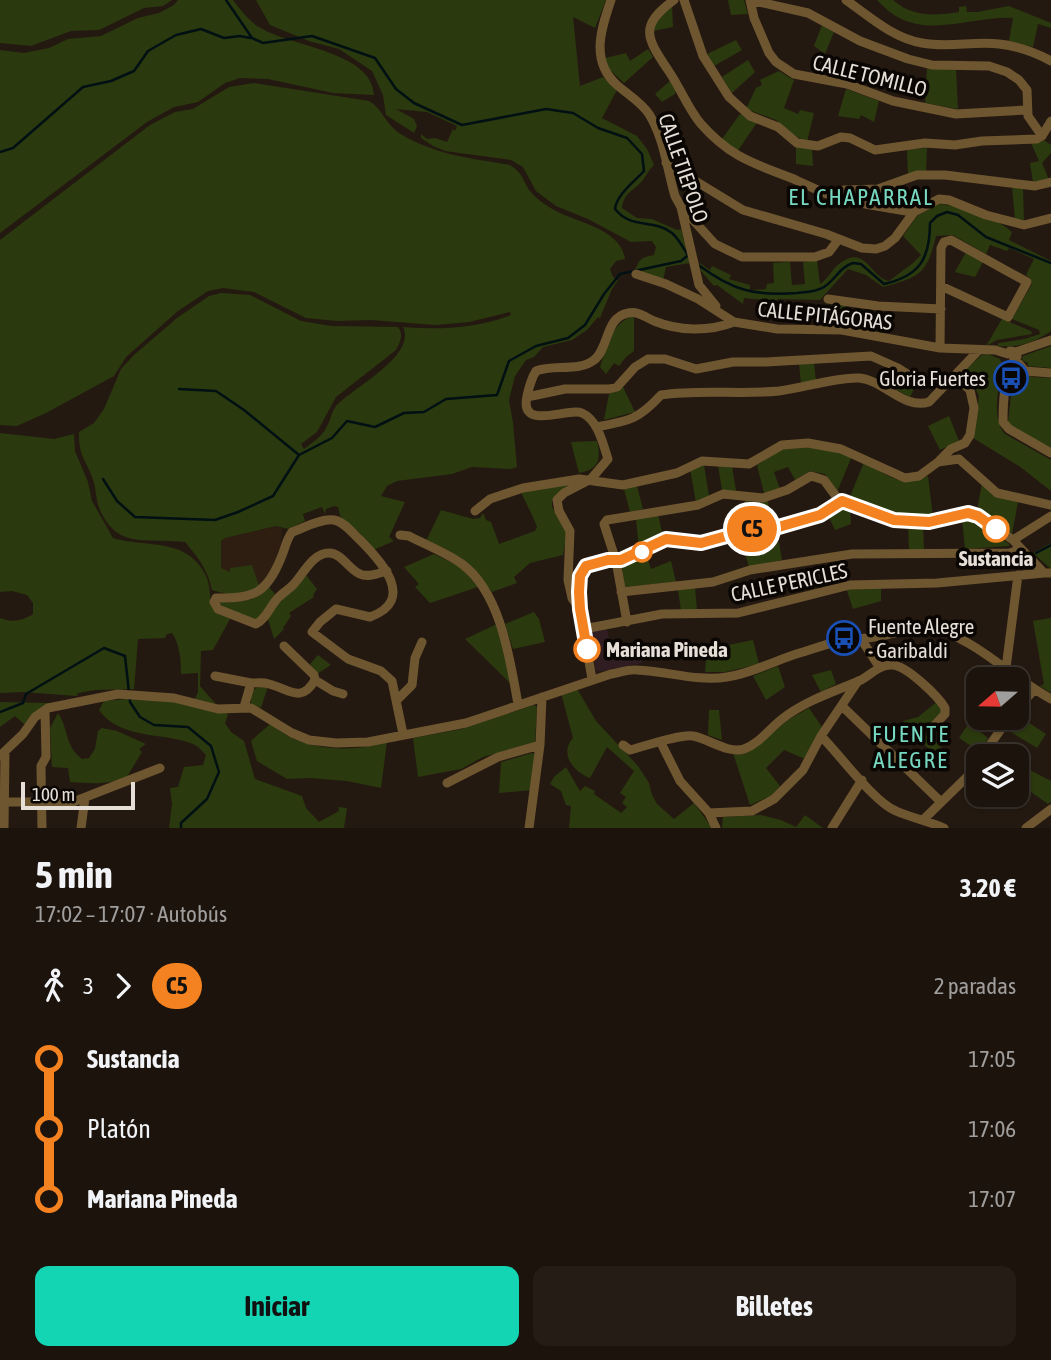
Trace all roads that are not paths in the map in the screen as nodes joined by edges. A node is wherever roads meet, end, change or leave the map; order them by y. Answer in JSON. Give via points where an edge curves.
{"nodes":[{"id":1,"x":611,"y":0,"type":"edge"},
{"id":2,"x":674,"y":0,"type":"edge"},
{"id":3,"x":684,"y":0,"type":"edge"},
{"id":4,"x":750,"y":0,"type":"edge"},
{"id":5,"x":846,"y":0,"type":"edge"},
{"id":6,"x":1051,"y":61,"type":"edge"},
{"id":7,"x":1026,"y":110,"type":"junction"},
{"id":8,"x":1051,"y":121,"type":"edge"},
{"id":9,"x":1042,"y":136,"type":"junction"},
{"id":10,"x":666,"y":163,"type":"junction"},
{"id":11,"x":1051,"y":182,"type":"edge"},
{"id":12,"x":835,"y":197,"type":"junction"},
{"id":13,"x":681,"y":207,"type":"junction"},
{"id":14,"x":914,"y":212,"type":"junction"},
{"id":15,"x":1051,"y":218,"type":"edge"},
{"id":16,"x":838,"y":240,"type":"junction"},
{"id":17,"x":636,"y":274,"type":"dead end"},
{"id":18,"x":941,"y":286,"type":"junction"},
{"id":19,"x":828,"y":299,"type":"dead end"},
{"id":20,"x":941,"y":309,"type":"junction"},
{"id":21,"x":724,"y":316,"type":"junction"},
{"id":22,"x":734,"y":322,"type":"junction"},
{"id":23,"x":1051,"y":340,"type":"edge"},
{"id":24,"x":940,"y":348,"type":"junction"},
{"id":25,"x":979,"y":350,"type":"junction"},
{"id":26,"x":1013,"y":356,"type":"junction"},
{"id":27,"x":1051,"y":373,"type":"edge"},
{"id":28,"x":952,"y":379,"type":"junction"},
{"id":29,"x":527,"y":397,"type":"junction"},
{"id":30,"x":596,"y":427,"type":"junction"},
{"id":31,"x":1051,"y":453,"type":"edge"},
{"id":32,"x":938,"y":462,"type":"junction"},
{"id":33,"x":591,"y":479,"type":"junction"},
{"id":34,"x":842,"y":501,"type":"junction"},
{"id":35,"x":1051,"y":505,"type":"edge"},
{"id":36,"x":475,"y":511,"type":"dead end"},
{"id":37,"x":1051,"y":516,"type":"edge"},
{"id":38,"x":400,"y":535,"type":"dead end"},
{"id":39,"x":1013,"y":540,"type":"junction"},
{"id":40,"x":1021,"y":549,"type":"junction"},
{"id":41,"x":616,"y":561,"type":"junction"},
{"id":42,"x":387,"y":571,"type":"junction"},
{"id":43,"x":1048,"y":573,"type":"edge"},
{"id":44,"x":1018,"y":575,"type":"junction"},
{"id":45,"x":621,"y":592,"type":"junction"},
{"id":46,"x":580,"y":609,"type":"junction"},
{"id":47,"x":627,"y":622,"type":"junction"},
{"id":48,"x":584,"y":629,"type":"junction"},
{"id":49,"x":861,"y":639,"type":"junction"},
{"id":50,"x":422,"y":642,"type":"dead end"},
{"id":51,"x":284,"y":646,"type":"dead end"},
{"id":52,"x":1004,"y":667,"type":"edge"},
{"id":53,"x":1006,"y":667,"type":"edge"},
{"id":54,"x":880,"y":668,"type":"junction"},
{"id":55,"x":215,"y":676,"type":"dead end"},
{"id":56,"x":592,"y":679,"type":"junction"},
{"id":57,"x":315,"y":680,"type":"junction"},
{"id":58,"x":858,"y":681,"type":"junction"},
{"id":59,"x":251,"y":683,"type":"junction"},
{"id":60,"x":1029,"y":686,"type":"edge"},
{"id":61,"x":1034,"y":690,"type":"junction"},
{"id":62,"x":343,"y":694,"type":"dead end"},
{"id":63,"x":1029,"y":696,"type":"edge"},
{"id":64,"x":542,"y":697,"type":"junction"},
{"id":65,"x":1051,"y":699,"type":"edge"},
{"id":66,"x":397,"y":700,"type":"junction"},
{"id":67,"x":518,"y":704,"type":"junction"},
{"id":68,"x":843,"y":706,"type":"junction"},
{"id":69,"x":244,"y":707,"type":"junction"},
{"id":70,"x":45,"y":710,"type":"junction"},
{"id":71,"x":931,"y":729,"type":"dead end"},
{"id":72,"x":403,"y":734,"type":"junction"},
{"id":73,"x":821,"y":736,"type":"junction"},
{"id":74,"x":662,"y":743,"type":"junction"},
{"id":75,"x":540,"y":745,"type":"junction"},
{"id":76,"x":623,"y":745,"type":"dead end"},
{"id":77,"x":3,"y":754,"type":"edge"},
{"id":78,"x":160,"y":768,"type":"dead end"},
{"id":79,"x":966,"y":779,"type":"edge"},
{"id":80,"x":862,"y":780,"type":"junction"},
{"id":81,"x":447,"y":783,"type":"dead end"},
{"id":82,"x":85,"y":798,"type":"junction"},
{"id":83,"x":4,"y":802,"type":"junction"},
{"id":84,"x":941,"y":802,"type":"junction"},
{"id":85,"x":42,"y":803,"type":"junction"},
{"id":86,"x":1051,"y":809,"type":"edge"},
{"id":87,"x":709,"y":813,"type":"junction"},
{"id":88,"x":924,"y":819,"type":"junction"},
{"id":89,"x":4,"y":828,"type":"edge"},
{"id":90,"x":42,"y":828,"type":"edge"},
{"id":91,"x":81,"y":828,"type":"edge"},
{"id":92,"x":529,"y":828,"type":"edge"},
{"id":93,"x":716,"y":828,"type":"edge"},
{"id":94,"x":832,"y":828,"type":"edge"},
{"id":95,"x":944,"y":828,"type":"edge"},
{"id":96,"x":1026,"y":828,"type":"edge"}],
"edges":[{"from":1,"to":10,"type":"street","name":"CALLE TIEPOLO","via":[[600,36],[601,60],[610,78],[647,112]]},
{"from":2,"to":12,"type":"street","via":[[658,11],[650,35],[653,48],[697,119],[738,158]]},
{"from":3,"to":9,"type":"street","via":[[703,56],[729,97],[750,116],[778,127],[797,143],[818,146],[841,137],[875,150]]},
{"from":4,"to":7,"type":"street","via":[[808,13],[860,41],[908,59],[932,65],[989,66],[1007,72],[1027,90]]},
{"from":4,"to":7,"type":"street","name":"CALLE TOMILLO","via":[[769,53],[794,74],[956,114]]},
{"from":5,"to":6,"type":"street","via":[[904,38],[948,45],[998,44]]},
{"from":7,"to":9,"type":"street"},
{"from":8,"to":9,"type":"street"},
{"from":10,"to":13,"type":"street","name":"CALLE TIEPOLO"},
{"from":10,"to":16,"type":"street","via":[[743,210]]},
{"from":11,"to":12,"type":"street","via":[[1035,186],[917,175],[878,189],[844,190]]},
{"from":12,"to":14,"type":"street"},
{"from":13,"to":16,"type":"street","via":[[715,244],[742,257],[815,257],[830,252]]},
{"from":13,"to":21,"type":"street","name":"CALLE TIEPOLO","via":[[699,285]]},
{"from":14,"to":15,"type":"street","via":[[949,200],[1024,225]]},
{"from":14,"to":16,"type":"street","via":[[885,246],[862,248]]},
{"from":17,"to":21,"type":"street","name":"CALLE PITÁGORAS","via":[[698,299]]},
{"from":18,"to":18,"type":"street","via":[[941,248],[951,240],[1027,282],[1008,317]]},
{"from":18,"to":20,"type":"street"},
{"from":19,"to":20,"type":"street"},
{"from":20,"to":24,"type":"street"},
{"from":21,"to":22,"type":"street","name":"CALLE PITÁGORAS"},
{"from":22,"to":24,"type":"street","name":"CALLE PITÁGORAS","via":[[842,330]]},
{"from":22,"to":29,"type":"street","via":[[698,330],[623,314],[593,361],[536,371]]},
{"from":23,"to":26,"type":"street"},
{"from":24,"to":25,"type":"street","name":"CALLE PITÁGORAS"},
{"from":25,"to":26,"type":"street","name":"CALLE PITÁGORAS","via":[[995,349]]},
{"from":25,"to":28,"type":"street"},
{"from":26,"to":27,"type":"street","via":[[1025,371]]},
{"from":26,"to":31,"type":"street","via":[[1003,422]]},
{"from":28,"to":29,"type":"street","via":[[915,379],[871,356],[733,362],[696,369],[648,359],[617,387],[565,388]]},
{"from":28,"to":30,"type":"street","via":[[923,404],[857,378],[777,391],[661,394],[638,417]]},
{"from":28,"to":32,"type":"street","via":[[970,390],[974,399],[970,435]]},
{"from":29,"to":30,"type":"street","via":[[527,409],[535,416],[581,412]]},
{"from":30,"to":33,"type":"street","via":[[608,459]]},
{"from":32,"to":33,"type":"street","via":[[919,476],[905,478],[841,449],[808,443],[782,445],[748,464],[702,461],[677,473],[623,485]]},
{"from":32,"to":35,"type":"street","via":[[959,459],[997,493]]},
{"from":33,"to":36,"type":"street","via":[[499,494]]},
{"from":33,"to":46,"type":"street","via":[[557,500],[570,531],[568,580]]},
{"from":34,"to":39,"type":"street","via":[[894,520],[929,522],[968,513]]},
{"from":34,"to":41,"type":"street","via":[[820,515],[775,528],[752,529],[701,543],[666,539]]},
{"from":34,"to":41,"type":"street","via":[[824,480],[811,476],[763,498],[723,494],[698,505],[612,518],[604,524]]},
{"from":37,"to":39,"type":"street"},
{"from":38,"to":67,"type":"street","via":[[463,564],[483,587],[507,643]]},
{"from":39,"to":40,"type":"street"},
{"from":40,"to":43,"type":"street"},
{"from":40,"to":45,"type":"street","via":[[1010,553],[852,554],[750,570],[713,582]]},
{"from":41,"to":45,"type":"street"},
{"from":41,"to":46,"type":"street","via":[[594,563],[582,570]]},
{"from":42,"to":42,"type":"street","via":[[369,576],[338,556],[318,556],[256,624],[218,609],[214,602],[216,597],[253,595],[273,574],[292,532],[322,522],[335,520],[344,525]]},
{"from":42,"to":66,"type":"street","via":[[393,587],[386,607],[370,617],[336,609],[313,632],[348,659],[381,671],[392,681]]},
{"from":43,"to":44,"type":"street","name":"CALLE PERICLES"},
{"from":44,"to":47,"type":"street","name":"CALLE PERICLES","via":[[850,585],[738,612],[662,614]]},
{"from":44,"to":53,"type":"street"},
{"from":45,"to":47,"type":"street"},
{"from":46,"to":48,"type":"street"},
{"from":47,"to":48,"type":"street","name":"CALLE PERICLES"},
{"from":48,"to":56,"type":"street"},
{"from":49,"to":52,"type":"street","via":[[929,627],[958,638]]},
{"from":49,"to":54,"type":"street"},
{"from":49,"to":56,"type":"street","via":[[828,644],[725,678],[635,669]]},
{"from":50,"to":66,"type":"street","via":[[412,685]]},
{"from":51,"to":57,"type":"street"},
{"from":54,"to":58,"type":"street"},
{"from":54,"to":71,"type":"street","via":[[901,667],[942,702],[945,714]]},
{"from":55,"to":59,"type":"street"},
{"from":56,"to":64,"type":"street"},
{"from":57,"to":59,"type":"street","via":[[298,694],[266,682]]},
{"from":57,"to":62,"type":"street"},
{"from":58,"to":68,"type":"street"},
{"from":58,"to":74,"type":"street","via":[[813,700],[745,748],[726,748],[691,736]]},
{"from":59,"to":69,"type":"street"},
{"from":60,"to":61,"type":"street"},
{"from":61,"to":63,"type":"street"},
{"from":61,"to":65,"type":"street"},
{"from":64,"to":67,"type":"street"},
{"from":64,"to":75,"type":"street"},
{"from":66,"to":72,"type":"street"},
{"from":67,"to":72,"type":"street","via":[[466,723]]},
{"from":68,"to":73,"type":"street"},
{"from":68,"to":84,"type":"street"},
{"from":69,"to":70,"type":"street","via":[[218,709],[174,698],[118,694]]},
{"from":69,"to":72,"type":"street","via":[[309,740],[368,742]]},
{"from":70,"to":77,"type":"street"},
{"from":70,"to":85,"type":"street"},
{"from":73,"to":80,"type":"street"},
{"from":73,"to":87,"type":"street","via":[[803,770],[765,806]]},
{"from":74,"to":76,"type":"street","via":[[630,750]]},
{"from":74,"to":87,"type":"street","via":[[680,780]]},
{"from":75,"to":81,"type":"street","via":[[498,757]]},
{"from":75,"to":92,"type":"street"},
{"from":77,"to":83,"type":"street"},
{"from":78,"to":82,"type":"street"},
{"from":79,"to":84,"type":"street"},
{"from":80,"to":88,"type":"street","via":[[895,811]]},
{"from":80,"to":94,"type":"street"},
{"from":82,"to":85,"type":"street"},
{"from":82,"to":91,"type":"street"},
{"from":83,"to":85,"type":"street"},
{"from":83,"to":89,"type":"street"},
{"from":84,"to":88,"type":"street"},
{"from":85,"to":90,"type":"street"},
{"from":86,"to":96,"type":"street"},
{"from":87,"to":93,"type":"street"},
{"from":88,"to":95,"type":"street"}]}
